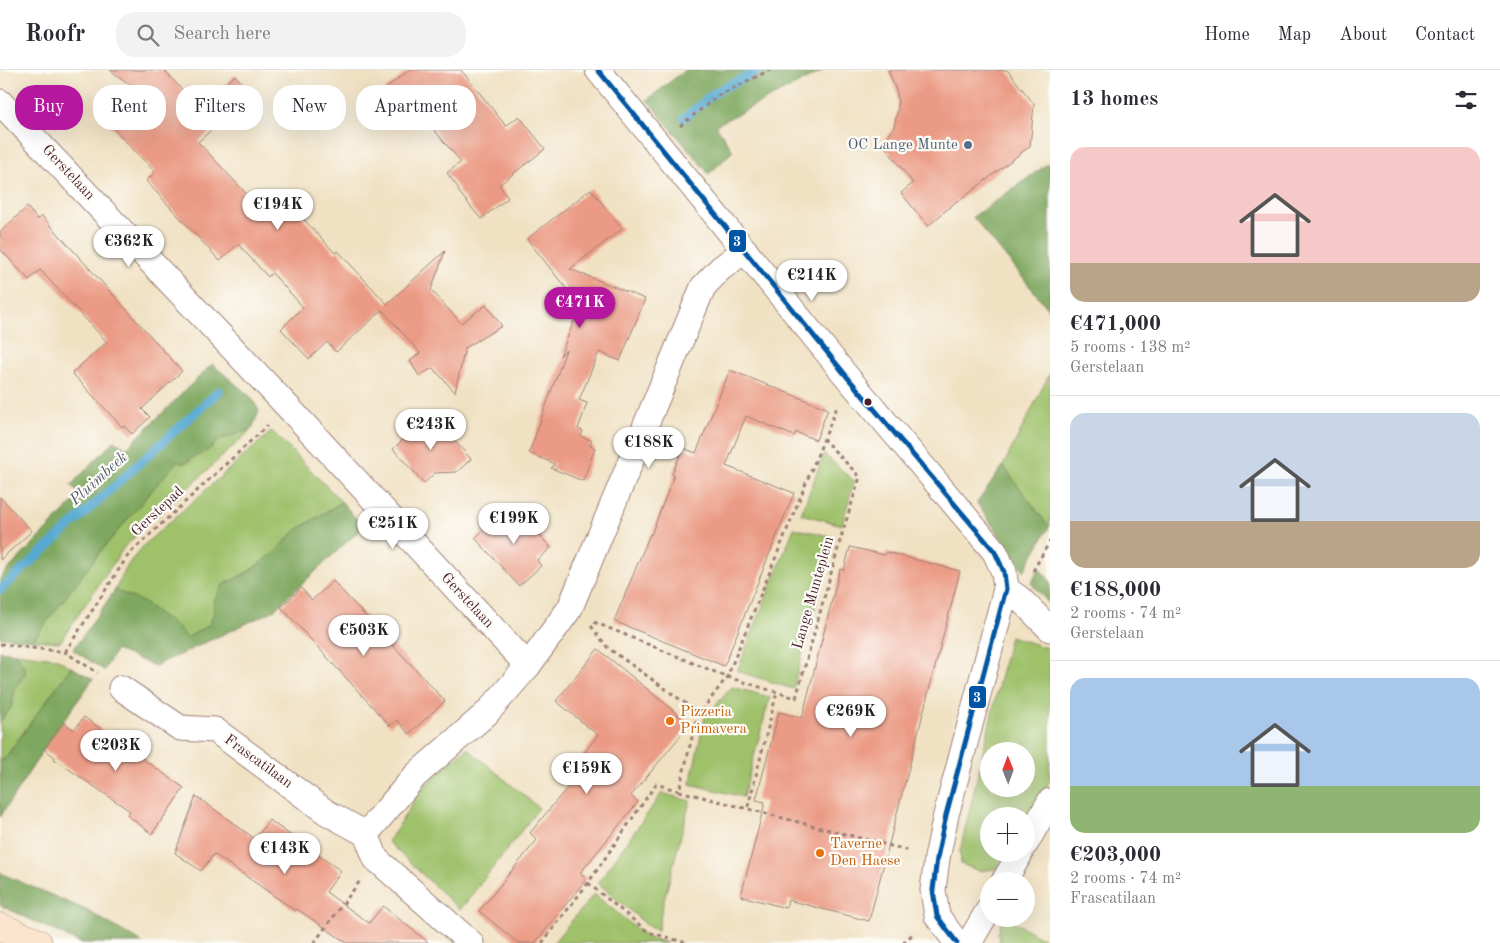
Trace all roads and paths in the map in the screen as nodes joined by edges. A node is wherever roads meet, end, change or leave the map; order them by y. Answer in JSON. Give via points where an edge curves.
{"nodes":[{"id":1,"x":598,"y":70,"type":"edge"},
{"id":2,"x":770,"y":70,"type":"edge"},
{"id":3,"x":0,"y":102,"type":"edge"},
{"id":4,"x":657,"y":143,"type":"junction"},
{"id":5,"x":745,"y":250,"type":"junction"},
{"id":6,"x":848,"y":378,"type":"junction"},
{"id":7,"x":288,"y":407,"type":"junction"},
{"id":8,"x":823,"y":439,"type":"junction"},
{"id":9,"x":1006,"y":589,"type":"junction"},
{"id":10,"x":577,"y":613,"type":"junction"},
{"id":11,"x":1050,"y":629,"type":"edge"},
{"id":12,"x":0,"y":644,"type":"edge"},
{"id":13,"x":65,"y":652,"type":"junction"},
{"id":14,"x":528,"y":666,"type":"junction"},
{"id":15,"x":727,"y":676,"type":"junction"},
{"id":16,"x":122,"y":688,"type":"joint"},
{"id":17,"x":777,"y":692,"type":"junction"},
{"id":18,"x":700,"y":713,"type":"junction"},
{"id":19,"x":678,"y":790,"type":"junction"},
{"id":20,"x":1050,"y":801,"type":"edge"},
{"id":21,"x":748,"y":807,"type":"junction"},
{"id":22,"x":1035,"y":827,"type":"edge"},
{"id":23,"x":366,"y":834,"type":"junction"},
{"id":24,"x":937,"y":858,"type":"junction"},
{"id":25,"x":376,"y":859,"type":"junction"},
{"id":26,"x":588,"y":883,"type":"junction"},
{"id":27,"x":980,"y":924,"type":"edge"},
{"id":28,"x":0,"y":927,"type":"edge"},
{"id":29,"x":38,"y":943,"type":"edge"},
{"id":30,"x":314,"y":943,"type":"edge"},
{"id":31,"x":471,"y":943,"type":"edge"},
{"id":32,"x":542,"y":943,"type":"edge"},
{"id":33,"x":686,"y":943,"type":"edge"},
{"id":34,"x":957,"y":943,"type":"edge"},
{"id":35,"x":969,"y":943,"type":"edge"}],
"edges":[{"from":1,"to":4,"type":"street"},
{"from":2,"to":4,"type":"path","via":[[719,95]]},
{"from":3,"to":7,"type":"street","name":"Gerstelaan"},
{"from":4,"to":5,"type":"street"},
{"from":5,"to":6,"type":"street"},
{"from":5,"to":10,"type":"street","via":[[702,287]]},
{"from":6,"to":8,"type":"path"},
{"from":6,"to":9,"type":"street","via":[[995,552],[1004,572]]},
{"from":7,"to":13,"type":"path","name":"Gerstepad","via":[[129,554]]},
{"from":7,"to":14,"type":"street","name":"Gerstelaan"},
{"from":8,"to":15,"type":"path"},
{"from":8,"to":17,"type":"path","name":"Lange Munteplein","via":[[860,477],[796,698]]},
{"from":9,"to":11,"type":"street"},
{"from":9,"to":24,"type":"street"},
{"from":10,"to":14,"type":"street"},
{"from":10,"to":15,"type":"path","name":"Lange Munteplein"},
{"from":10,"to":18,"type":"path","via":[[608,648]]},
{"from":12,"to":13,"type":"path"},
{"from":13,"to":16,"type":"path"},
{"from":14,"to":23,"type":"street","via":[[487,713],[416,775]]},
{"from":15,"to":17,"type":"path","name":"Lange Munteplein"},
{"from":15,"to":18,"type":"path"},
{"from":16,"to":23,"type":"street","name":"Frascatilaan","via":[[180,728],[215,730],[326,812]]},
{"from":17,"to":21,"type":"path"},
{"from":18,"to":19,"type":"path"},
{"from":19,"to":21,"type":"path"},
{"from":19,"to":26,"type":"path","via":[[656,784]]},
{"from":20,"to":22,"type":"street"},
{"from":21,"to":24,"type":"path"},
{"from":23,"to":25,"type":"street"},
{"from":24,"to":34,"type":"street","via":[[933,890],[937,916]]},
{"from":25,"to":30,"type":"path"},
{"from":25,"to":31,"type":"street"},
{"from":26,"to":32,"type":"path"},
{"from":26,"to":33,"type":"path","via":[[648,932]]},
{"from":27,"to":35,"type":"street"},
{"from":28,"to":29,"type":"street"}]}
